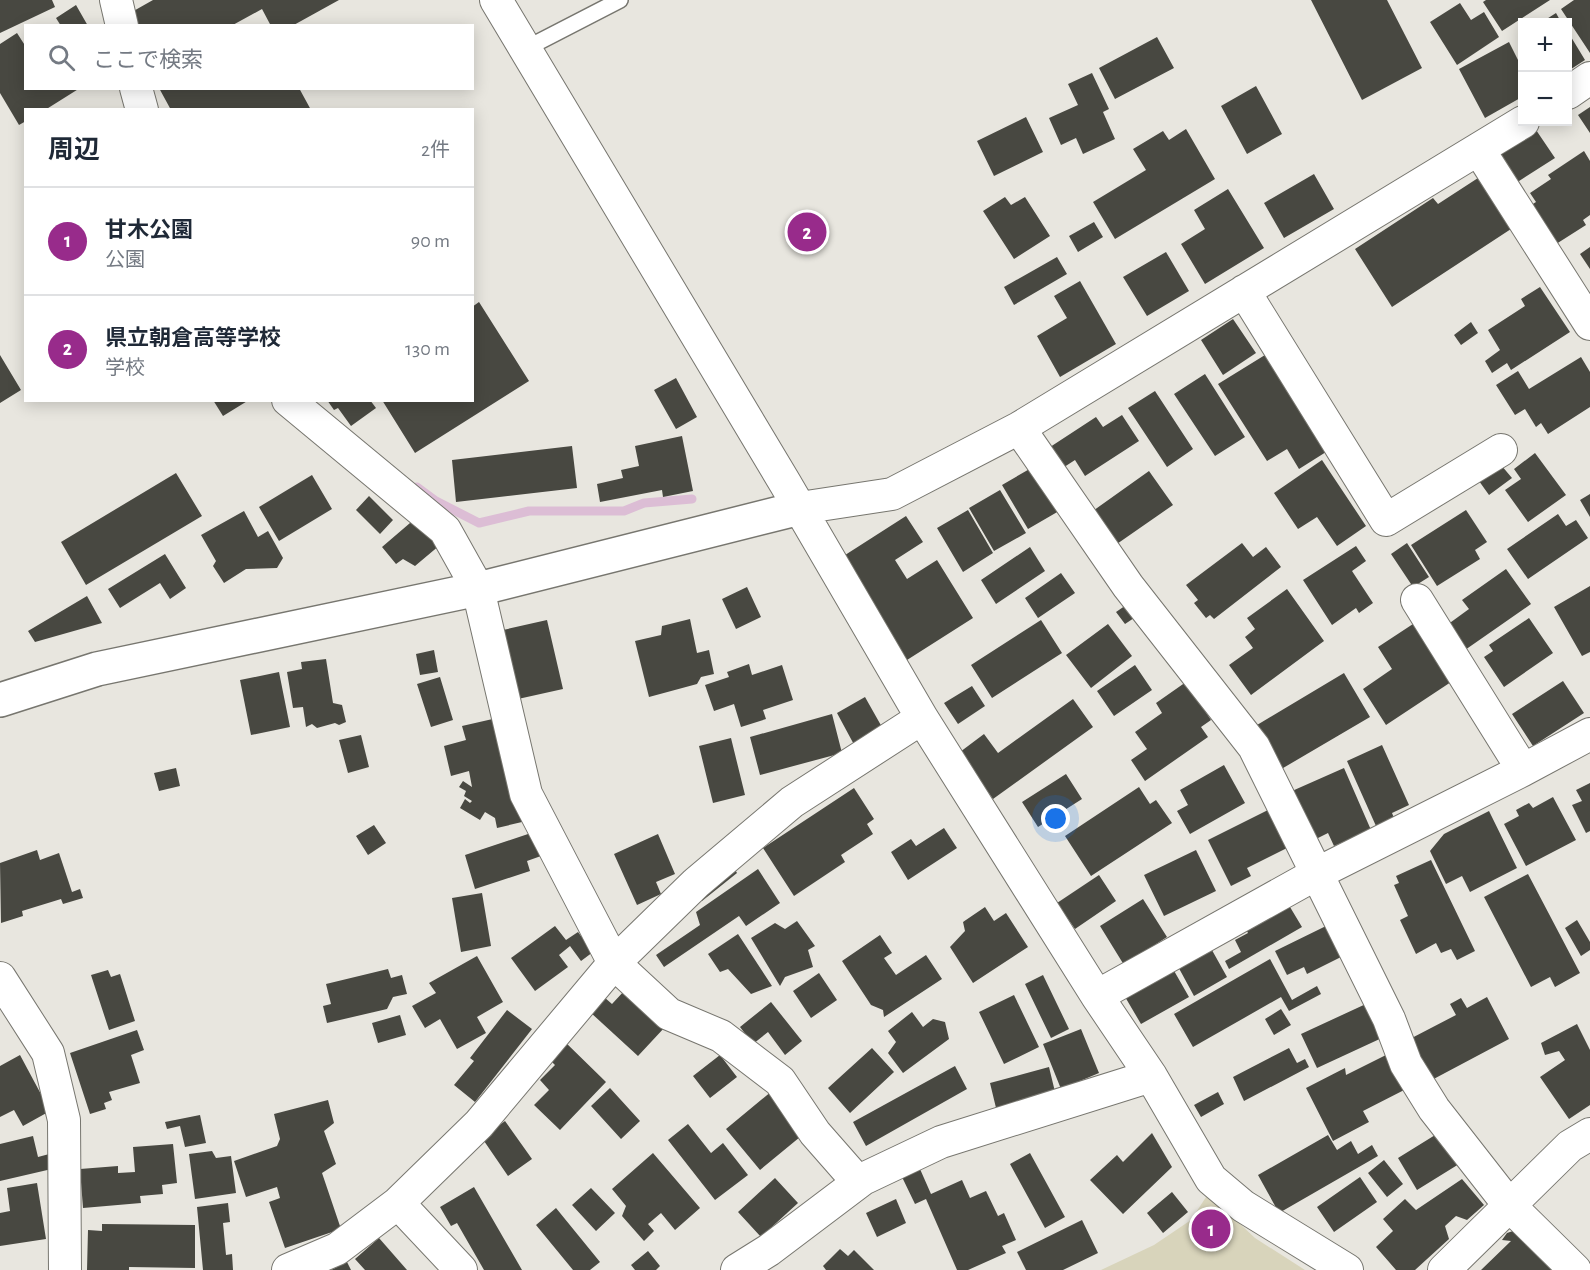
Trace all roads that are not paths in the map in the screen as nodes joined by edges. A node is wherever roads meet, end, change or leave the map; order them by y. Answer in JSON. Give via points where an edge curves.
{"nodes":[{"id":1,"x":116,"y":0,"type":"edge"},
{"id":2,"x":496,"y":0,"type":"edge"},
{"id":3,"x":620,"y":0,"type":"edge"},
{"id":4,"x":122,"y":24,"type":"edge"},
{"id":5,"x":525,"y":49,"type":"junction"},
{"id":6,"x":1590,"y":78,"type":"edge"},
{"id":7,"x":137,"y":90,"type":"edge"},
{"id":8,"x":1572,"y":90,"type":"edge"},
{"id":9,"x":141,"y":108,"type":"edge"},
{"id":10,"x":1518,"y":125,"type":"edge"},
{"id":11,"x":1479,"y":150,"type":"junction"},
{"id":12,"x":1244,"y":291,"type":"junction"},
{"id":13,"x":1590,"y":323,"type":"edge"},
{"id":14,"x":290,"y":402,"type":"edge"},
{"id":15,"x":1019,"y":428,"type":"junction"},
{"id":16,"x":1501,"y":450,"type":"dead end"},
{"id":17,"x":800,"y":508,"type":"junction"},
{"id":18,"x":478,"y":589,"type":"junction"},
{"id":19,"x":1417,"y":600,"type":"dead end"},
{"id":20,"x":0,"y":700,"type":"edge"},
{"id":21,"x":922,"y":718,"type":"junction"},
{"id":22,"x":1590,"y":734,"type":"edge"},
{"id":23,"x":1523,"y":770,"type":"junction"},
{"id":24,"x":1316,"y":874,"type":"junction"},
{"id":25,"x":614,"y":963,"type":"junction"},
{"id":26,"x":0,"y":978,"type":"edge"},
{"id":27,"x":1097,"y":996,"type":"junction"},
{"id":28,"x":1151,"y":1076,"type":"junction"},
{"id":29,"x":1590,"y":1134,"type":"edge"},
{"id":30,"x":858,"y":1182,"type":"junction"},
{"id":31,"x":398,"y":1203,"type":"junction"},
{"id":32,"x":1509,"y":1205,"type":"junction"},
{"id":33,"x":65,"y":1270,"type":"edge"},
{"id":34,"x":288,"y":1270,"type":"edge"},
{"id":35,"x":461,"y":1270,"type":"edge"},
{"id":36,"x":737,"y":1270,"type":"edge"},
{"id":37,"x":1347,"y":1270,"type":"edge"},
{"id":38,"x":1443,"y":1270,"type":"edge"},
{"id":39,"x":1575,"y":1270,"type":"edge"}],
"edges":[{"from":1,"to":4,"type":"street"},
{"from":2,"to":5,"type":"street"},
{"from":3,"to":5,"type":"lane"},
{"from":5,"to":17,"type":"street"},
{"from":6,"to":8,"type":"street"},
{"from":7,"to":9,"type":"street"},
{"from":10,"to":11,"type":"street"},
{"from":11,"to":12,"type":"street"},
{"from":11,"to":13,"type":"street"},
{"from":12,"to":15,"type":"street"},
{"from":12,"to":16,"type":"street","via":[[1386,520]]},
{"from":14,"to":18,"type":"street","via":[[445,530]]},
{"from":15,"to":17,"type":"street","via":[[892,494]]},
{"from":15,"to":24,"type":"street","via":[[1128,585],[1254,747]]},
{"from":17,"to":18,"type":"street"},
{"from":17,"to":21,"type":"street"},
{"from":18,"to":20,"type":"street","via":[[97,669]]},
{"from":18,"to":25,"type":"street","via":[[526,794]]},
{"from":19,"to":23,"type":"street"},
{"from":21,"to":25,"type":"street","via":[[792,802],[696,883]]},
{"from":21,"to":27,"type":"street"},
{"from":22,"to":23,"type":"street"},
{"from":23,"to":24,"type":"street"},
{"from":24,"to":27,"type":"street"},
{"from":24,"to":32,"type":"street","via":[[1389,1019],[1406,1064],[1434,1109]]},
{"from":25,"to":30,"type":"street","via":[[669,1014],[722,1036],[780,1081],[815,1133]]},
{"from":25,"to":31,"type":"street","via":[[479,1124]]},
{"from":26,"to":33,"type":"street","via":[[48,1053],[64,1120]]},
{"from":27,"to":28,"type":"street"},
{"from":28,"to":30,"type":"street","via":[[941,1143]]},
{"from":28,"to":37,"type":"street","via":[[1211,1179],[1243,1206]]},
{"from":29,"to":32,"type":"street","via":[[1570,1146]]},
{"from":30,"to":36,"type":"street"},
{"from":31,"to":34,"type":"street","via":[[337,1250]]},
{"from":31,"to":35,"type":"street"},
{"from":32,"to":38,"type":"street"},
{"from":32,"to":39,"type":"street"}]}
